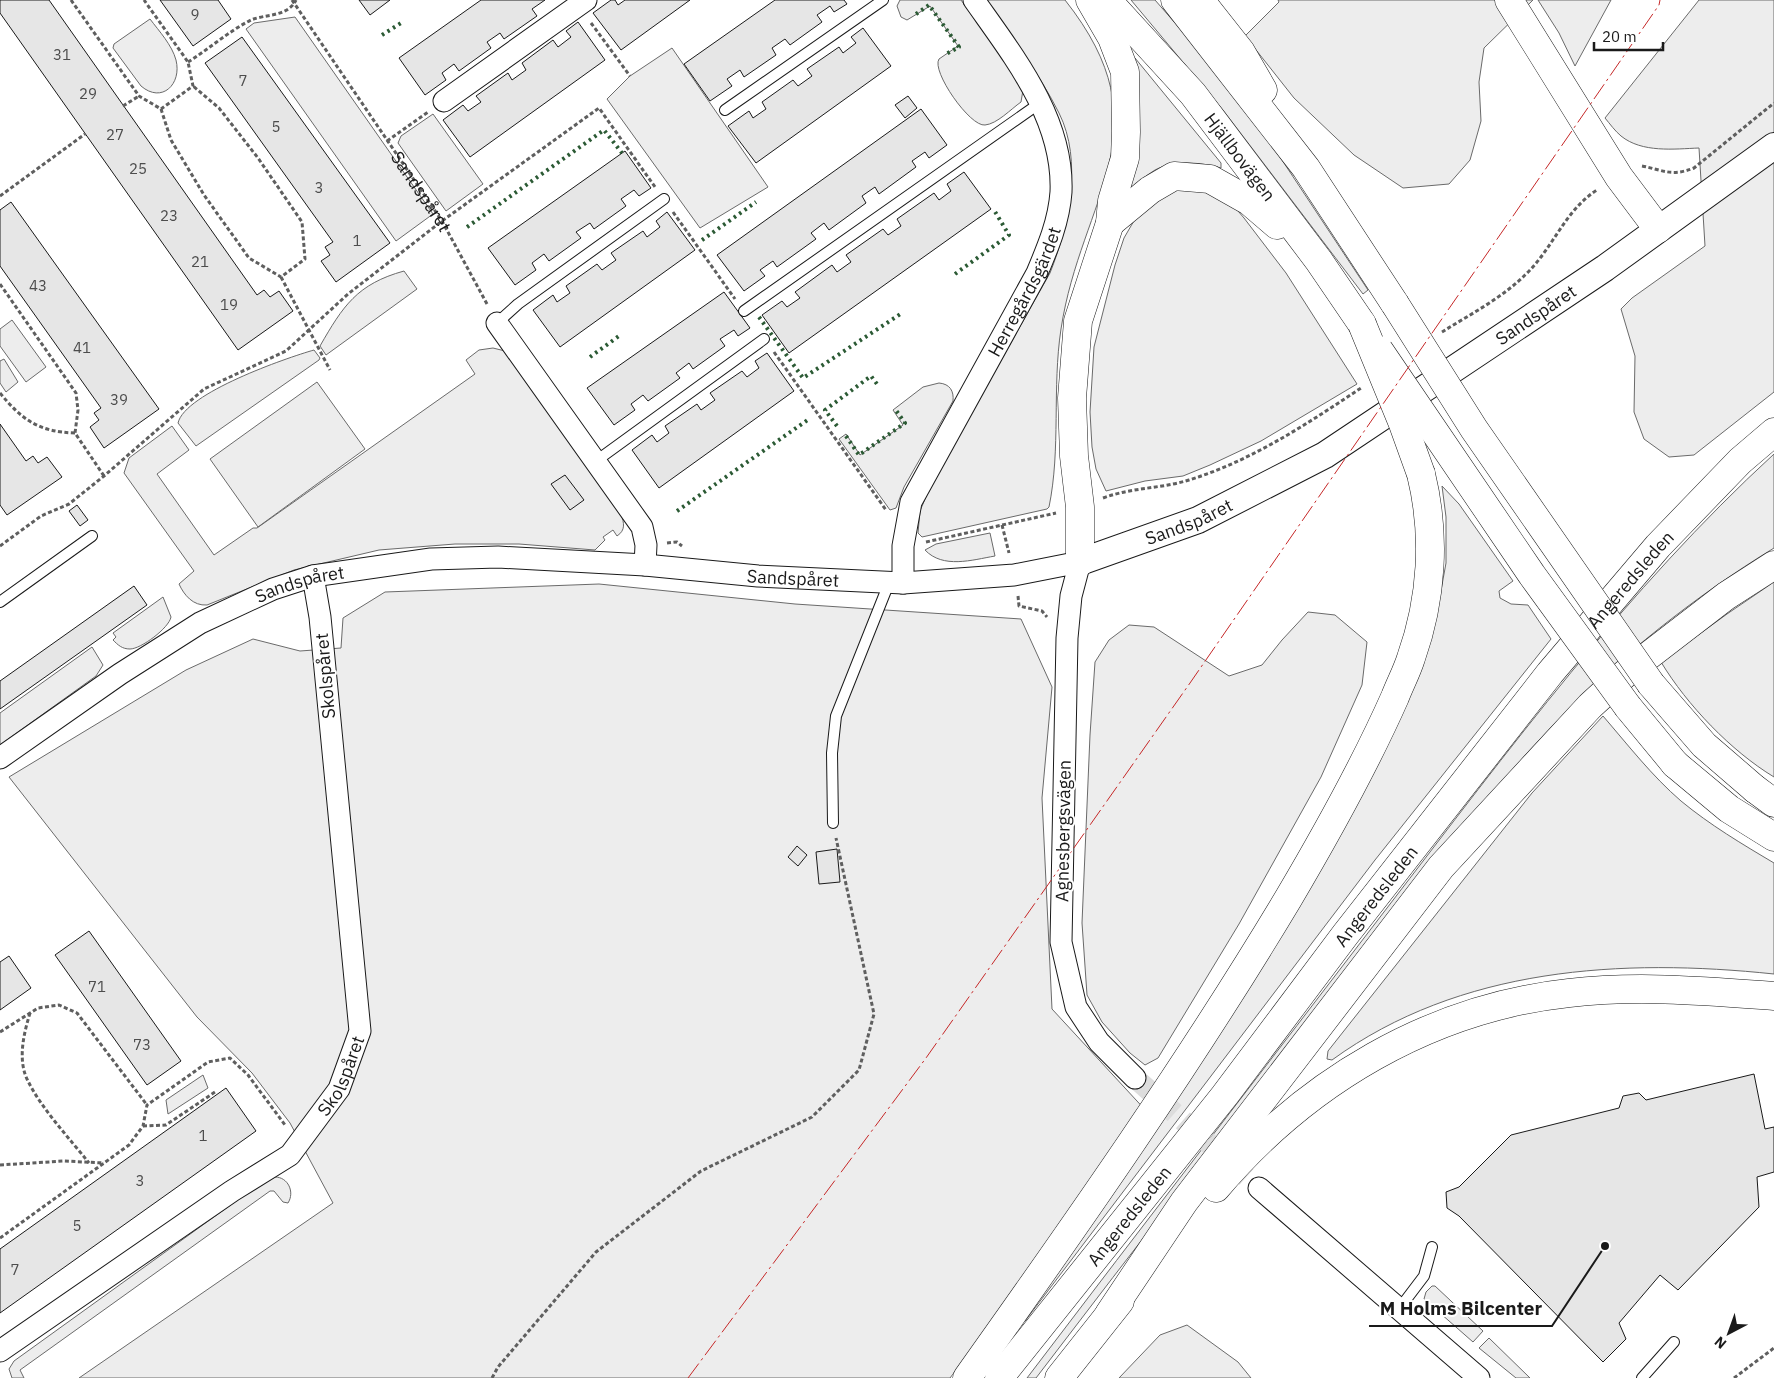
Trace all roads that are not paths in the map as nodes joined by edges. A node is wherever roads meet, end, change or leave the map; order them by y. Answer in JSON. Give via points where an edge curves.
{"nodes":[{"id":1,"x":883,"y":0,"type":"edge"},
{"id":2,"x":974,"y":0,"type":"edge"},
{"id":3,"x":1090,"y":0,"type":"edge"},
{"id":4,"x":1107,"y":0,"type":"edge"},
{"id":5,"x":1175,"y":0,"type":"edge"},
{"id":6,"x":1200,"y":0,"type":"edge"},
{"id":7,"x":1509,"y":0,"type":"edge"},
{"id":8,"x":582,"y":2,"type":"edge"},
{"id":9,"x":444,"y":101,"type":"road end"},
{"id":10,"x":1040,"y":103,"type":"junction"},
{"id":11,"x":725,"y":110,"type":"dead end"},
{"id":12,"x":1774,"y":146,"type":"edge"},
{"id":13,"x":1306,"y":168,"type":"junction"},
{"id":14,"x":664,"y":199,"type":"dead end"},
{"id":15,"x":1110,"y":224,"type":"junction"},
{"id":16,"x":1658,"y":229,"type":"junction"},
{"id":17,"x":1319,"y":261,"type":"junction"},
{"id":18,"x":744,"y":311,"type":"dead end"},
{"id":19,"x":497,"y":323,"type":"joint"},
{"id":20,"x":1362,"y":324,"type":"junction"},
{"id":21,"x":764,"y":339,"type":"dead end"},
{"id":22,"x":1774,"y":432,"type":"edge"},
{"id":23,"x":596,"y":462,"type":"junction"},
{"id":24,"x":92,"y":536,"type":"dead end"},
{"id":25,"x":645,"y":555,"type":"junction"},
{"id":26,"x":1080,"y":562,"type":"junction"},
{"id":27,"x":1774,"y":565,"type":"edge"},
{"id":28,"x":313,"y":576,"type":"junction"},
{"id":29,"x":896,"y":583,"type":"junction"},
{"id":30,"x":0,"y":602,"type":"edge"},
{"id":31,"x":0,"y":758,"type":"edge"},
{"id":32,"x":1768,"y":796,"type":"edge"},
{"id":33,"x":833,"y":823,"type":"road end"},
{"id":34,"x":1774,"y":837,"type":"edge"},
{"id":35,"x":1774,"y":996,"type":"edge"},
{"id":36,"x":1135,"y":1078,"type":"tunnel mouth"},
{"id":37,"x":1259,"y":1188,"type":"tunnel mouth"},
{"id":38,"x":1432,"y":1247,"type":"dead end"},
{"id":39,"x":1399,"y":1309,"type":"junction"},
{"id":40,"x":1109,"y":1314,"type":"junction"},
{"id":41,"x":1674,"y":1342,"type":"dead end"},
{"id":42,"x":0,"y":1351,"type":"edge"},
{"id":43,"x":966,"y":1378,"type":"edge"},
{"id":44,"x":999,"y":1378,"type":"edge"},
{"id":45,"x":1060,"y":1378,"type":"edge"},
{"id":46,"x":1479,"y":1378,"type":"edge"},
{"id":47,"x":1642,"y":1378,"type":"edge"}],
"edges":[{"from":1,"to":11,"type":"lane"},
{"from":2,"to":10,"type":"street","name":"Herregårdsgärdet"},
{"from":3,"to":15,"type":"main road","via":[[1112,38],[1125,72],[1125,158],[1112,202]]},
{"from":4,"to":17,"type":"main road","name":"Hjällbovägen","via":[[1193,94]]},
{"from":5,"to":13,"type":"main road"},
{"from":6,"to":13,"type":"main road","via":[[1241,52]]},
{"from":7,"to":16,"type":"main road","via":[[1619,177]]},
{"from":8,"to":9,"type":"street"},
{"from":10,"to":18,"type":"lane"},
{"from":10,"to":29,"type":"street","name":"Herregårdsgärdet","via":[[1050,126],[1061,171],[1061,194],[1051,241],[1037,273],[911,502]]},
{"from":12,"to":16,"type":"street","name":"Sandspåret"},
{"from":13,"to":32,"type":"main road","bridge":true,"via":[[1474,429],[1651,684],[1704,745]]},
{"from":14,"to":19,"type":"lane","via":[[518,304]]},
{"from":15,"to":17,"type":"main road","via":[[1150,190],[1174,176],[1210,179],[1249,201]]},
{"from":15,"to":26,"type":"main road","via":[[1078,321],[1072,398],[1080,507]]},
{"from":16,"to":26,"type":"street","name":"Sandspåret","via":[[1325,455],[1198,520]]},
{"from":17,"to":20,"type":"main road","name":"Hjällbovägen"},
{"from":19,"to":23,"type":"street"},
{"from":20,"to":34,"type":"main road","bridge":true,"via":[[1532,576],[1628,708],[1675,764],[1729,809]]},
{"from":20,"to":43,"type":"main road","bridge":true,"via":[[1403,424],[1427,501],[1432,548],[1411,659],[1353,784],[1230,994]]},
{"from":21,"to":23,"type":"lane"},
{"from":22,"to":44,"type":"main road","name":"Angeredsleden","via":[[1740,461],[1664,539],[1550,673],[1345,935],[1225,1095]]},
{"from":23,"to":25,"type":"street","via":[[642,527]]},
{"from":24,"to":30,"type":"lane"},
{"from":25,"to":28,"type":"street","name":"Sandspåret","via":[[460,558]]},
{"from":25,"to":29,"type":"street","name":"Sandspåret","via":[[758,576]]},
{"from":26,"to":29,"type":"street","name":"Sandspåret","via":[[1014,575]]},
{"from":26,"to":36,"type":"street","name":"Agnesbergsvägen","via":[[1071,596],[1067,638],[1061,942],[1076,1007],[1099,1042]]},
{"from":27,"to":40,"type":"main road","via":[[1726,596],[1626,673],[1590,706],[1441,867],[1184,1202]]},
{"from":28,"to":31,"type":"street","name":"Sandspåret","via":[[273,589],[200,623]]},
{"from":28,"to":42,"type":"street","name":"Skolspåret","via":[[320,617],[360,1031],[339,1089],[290,1155]]},
{"from":29,"to":33,"type":"lane","via":[[836,716],[832,753]]},
{"from":35,"to":40,"type":"main road","via":[[1650,990],[1569,993],[1487,1008],[1440,1024],[1371,1057],[1301,1105],[1238,1162]]},
{"from":37,"to":39,"type":"street"},
{"from":38,"to":39,"type":"lane","via":[[1424,1276]]},
{"from":39,"to":46,"type":"street"},
{"from":40,"to":45,"type":"main road"},
{"from":41,"to":47,"type":"lane"}]}
